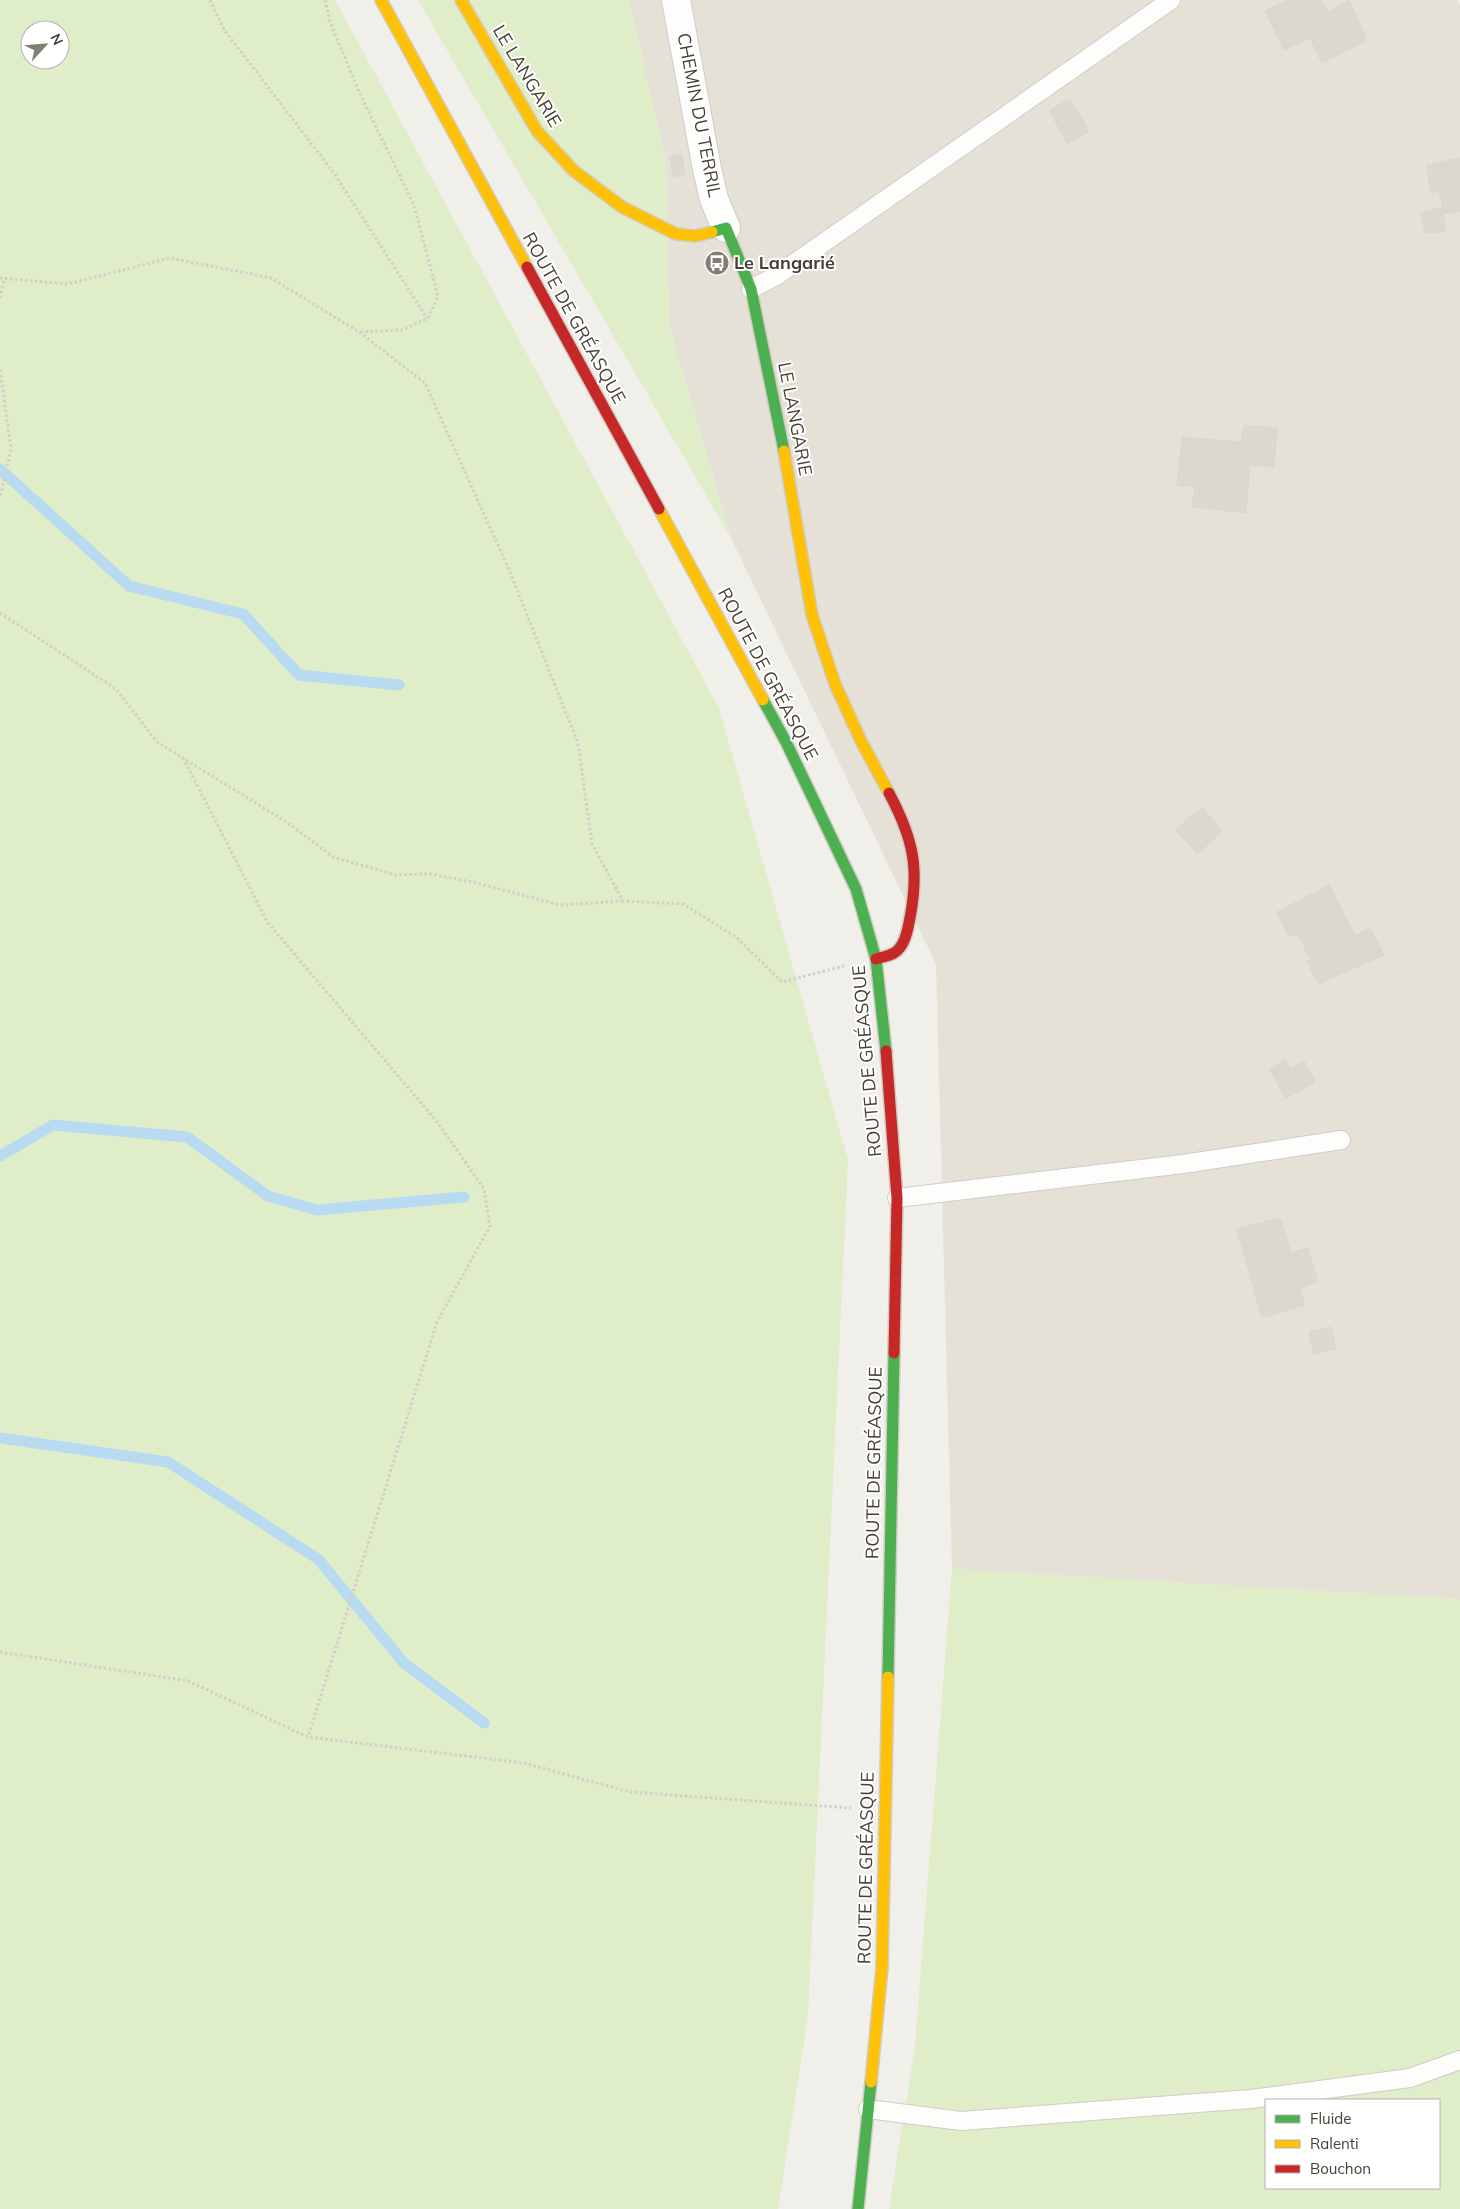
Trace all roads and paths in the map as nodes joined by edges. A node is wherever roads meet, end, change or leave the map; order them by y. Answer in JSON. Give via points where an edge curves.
{"nodes":[{"id":1,"x":210,"y":0,"type":"edge"},
{"id":2,"x":325,"y":0,"type":"edge"},
{"id":3,"x":381,"y":0,"type":"edge"},
{"id":4,"x":461,"y":0,"type":"edge"},
{"id":5,"x":676,"y":0,"type":"edge"},
{"id":6,"x":1171,"y":0,"type":"edge"},
{"id":7,"x":726,"y":228,"type":"junction"},
{"id":8,"x":2,"y":279,"type":"edge"},
{"id":9,"x":751,"y":289,"type":"junction"},
{"id":10,"x":0,"y":298,"type":"edge"},
{"id":11,"x":428,"y":318,"type":"junction"},
{"id":12,"x":358,"y":332,"type":"junction"},
{"id":13,"x":0,"y":370,"type":"edge"},
{"id":14,"x":0,"y":497,"type":"edge"},
{"id":15,"x":0,"y":613,"type":"edge"},
{"id":16,"x":183,"y":758,"type":"junction"},
{"id":17,"x":623,"y":901,"type":"junction"},
{"id":18,"x":876,"y":959,"type":"junction"},
{"id":19,"x":1341,"y":1140,"type":"dead end"},
{"id":20,"x":897,"y":1198,"type":"junction"},
{"id":21,"x":0,"y":1652,"type":"edge"},
{"id":22,"x":308,"y":1737,"type":"junction"},
{"id":23,"x":885,"y":1811,"type":"junction"},
{"id":24,"x":1460,"y":2060,"type":"edge"},
{"id":25,"x":868,"y":2109,"type":"junction"},
{"id":26,"x":858,"y":2209,"type":"edge"}],
"edges":[{"from":1,"to":11,"type":"path","via":[[225,31],[334,173]]},
{"from":2,"to":11,"type":"path","via":[[330,22],[358,92],[414,205],[438,296]]},
{"from":3,"to":18,"type":"street","name":"ROUTE DE GRÉASQUE","via":[[786,742],[856,889]]},
{"from":4,"to":7,"type":"street","name":"LE LANGARIE","via":[[537,131],[574,172],[622,207],[676,234],[694,236]]},
{"from":5,"to":7,"type":"street","name":"CHEMIN DU TERRIL","via":[[707,169],[714,199]]},
{"from":6,"to":9,"type":"lane","via":[[776,276]]},
{"from":7,"to":9,"type":"street","name":"LE LANGARIE"},
{"from":8,"to":10,"type":"path"},
{"from":8,"to":12,"type":"path","via":[[68,284],[170,258],[271,278]]},
{"from":9,"to":18,"type":"street","name":"LE LANGARIE","via":[[778,415],[812,615],[835,684],[861,741],[903,818],[915,867],[915,893],[902,945],[895,952]]},
{"from":11,"to":12,"type":"path","via":[[402,330]]},
{"from":12,"to":17,"type":"path","via":[[425,383],[510,572],[578,743],[592,844]]},
{"from":13,"to":14,"type":"path","via":[[11,448]]},
{"from":15,"to":16,"type":"path","via":[[116,689],[157,742]]},
{"from":16,"to":17,"type":"path","via":[[288,823],[334,857],[396,875],[430,874],[560,905]]},
{"from":16,"to":22,"type":"path","via":[[268,923],[438,1123],[484,1189],[490,1226],[437,1322]]},
{"from":17,"to":18,"type":"path","via":[[683,904],[736,937],[782,982]]},
{"from":18,"to":20,"type":"street","name":"ROUTE DE GRÉASQUE"},
{"from":19,"to":20,"type":"lane","via":[[1154,1168]]},
{"from":20,"to":23,"type":"street","name":"ROUTE DE GRÉASQUE"},
{"from":21,"to":22,"type":"path","via":[[188,1681]]},
{"from":22,"to":23,"type":"path","via":[[524,1763],[630,1792]]},
{"from":23,"to":25,"type":"street","name":"ROUTE DE GRÉASQUE","via":[[882,1968]]},
{"from":24,"to":25,"type":"lane","via":[[1410,2078],[1251,2099],[961,2121]]},
{"from":25,"to":26,"type":"street","name":"ROUTE DE GRÉASQUE"}]}
